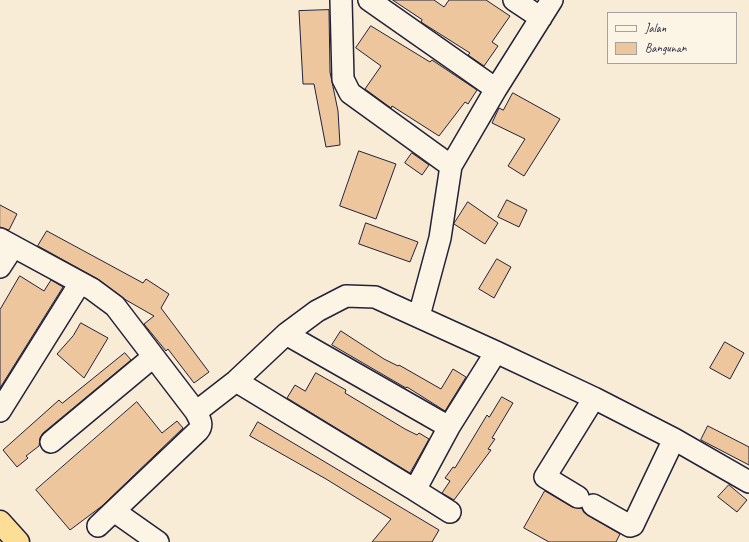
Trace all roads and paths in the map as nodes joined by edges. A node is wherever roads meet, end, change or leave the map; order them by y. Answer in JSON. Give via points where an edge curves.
{"nodes":[{"id":1,"x":342,"y":0,"type":"edge"},
{"id":2,"x":368,"y":0,"type":"edge"},
{"id":3,"x":514,"y":0,"type":"edge"},
{"id":4,"x":546,"y":9,"type":"edge"},
{"id":5,"x":496,"y":89,"type":"junction"},
{"id":6,"x":451,"y":166,"type":"junction"},
{"id":7,"x":6,"y":243,"type":"edge"},
{"id":8,"x":0,"y":267,"type":"edge"},
{"id":9,"x":80,"y":283,"type":"junction"},
{"id":10,"x":419,"y":316,"type":"junction"},
{"id":11,"x":286,"y":334,"type":"junction"},
{"id":12,"x":496,"y":352,"type":"junction"},
{"id":13,"x":153,"y":357,"type":"junction"},
{"id":14,"x":236,"y":381,"type":"junction"},
{"id":15,"x":594,"y":398,"type":"junction"},
{"id":16,"x":0,"y":411,"type":"edge"},
{"id":17,"x":196,"y":412,"type":"junction"},
{"id":18,"x":449,"y":427,"type":"junction"},
{"id":19,"x":674,"y":439,"type":"junction"},
{"id":20,"x":51,"y":442,"type":"dead end"},
{"id":21,"x":749,"y":482,"type":"edge"},
{"id":22,"x":415,"y":490,"type":"junction"},
{"id":23,"x":114,"y":511,"type":"junction"},
{"id":24,"x":450,"y":512,"type":"dead end"},
{"id":25,"x":0,"y":522,"type":"edge"},
{"id":26,"x":98,"y":526,"type":"dead end"},
{"id":27,"x":18,"y":542,"type":"edge"},
{"id":28,"x":158,"y":542,"type":"edge"}],
"edges":[{"from":1,"to":6,"type":"street","via":[[342,78],[346,87],[350,93]]},
{"from":2,"to":5,"type":"street"},
{"from":3,"to":4,"type":"street"},
{"from":4,"to":5,"type":"street"},
{"from":5,"to":6,"type":"street"},
{"from":6,"to":10,"type":"street","via":[[440,238]]},
{"from":7,"to":8,"type":"street"},
{"from":7,"to":9,"type":"street"},
{"from":9,"to":13,"type":"street","via":[[115,306]]},
{"from":9,"to":16,"type":"street"},
{"from":10,"to":11,"type":"street","via":[[375,297],[346,296],[316,311]]},
{"from":10,"to":12,"type":"street"},
{"from":11,"to":14,"type":"street"},
{"from":11,"to":18,"type":"street"},
{"from":12,"to":15,"type":"street"},
{"from":12,"to":18,"type":"street"},
{"from":13,"to":17,"type":"street"},
{"from":13,"to":20,"type":"street"},
{"from":14,"to":17,"type":"street"},
{"from":14,"to":22,"type":"street"},
{"from":15,"to":19,"type":"street"},
{"from":15,"to":19,"type":"street","via":[[544,477],[630,526],[633,525]]},
{"from":17,"to":23,"type":"street","via":[[201,428]]},
{"from":18,"to":22,"type":"street"},
{"from":19,"to":21,"type":"street"},
{"from":22,"to":24,"type":"street"},
{"from":23,"to":26,"type":"street"},
{"from":23,"to":28,"type":"street"},
{"from":25,"to":27,"type":"highway"}]}
